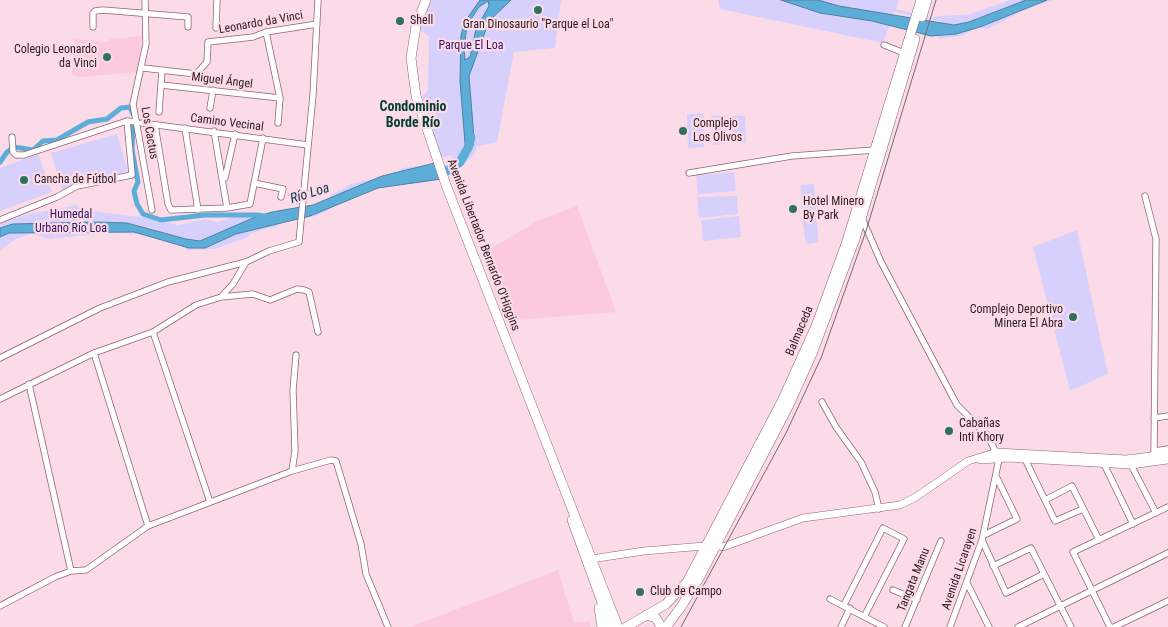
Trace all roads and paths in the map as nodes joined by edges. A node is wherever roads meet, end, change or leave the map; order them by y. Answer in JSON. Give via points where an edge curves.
{"nodes":[{"id":1,"x":144,"y":0,"type":"edge"},
{"id":2,"x":217,"y":0,"type":"edge"},
{"id":3,"x":318,"y":0,"type":"edge"},
{"id":4,"x":427,"y":0,"type":"edge"},
{"id":5,"x":923,"y":4,"type":"edge"},
{"id":6,"x":145,"y":14,"type":"junction"},
{"id":7,"x":317,"y":24,"type":"junction"},
{"id":8,"x":93,"y":27,"type":"dead end"},
{"id":9,"x":188,"y":27,"type":"dead end"},
{"id":10,"x":216,"y":28,"type":"dead end"},
{"id":11,"x":266,"y":32,"type":"junction"},
{"id":12,"x":912,"y":38,"type":"junction"},
{"id":13,"x":884,"y":45,"type":"dead end"},
{"id":14,"x":904,"y":54,"type":"junction"},
{"id":15,"x":143,"y":68,"type":"dead end"},
{"id":16,"x":162,"y":71,"type":"junction"},
{"id":17,"x":162,"y":85,"type":"junction"},
{"id":18,"x":214,"y":90,"type":"junction"},
{"id":19,"x":280,"y":98,"type":"junction"},
{"id":20,"x":210,"y":108,"type":"dead end"},
{"id":21,"x":159,"y":112,"type":"dead end"},
{"id":22,"x":127,"y":121,"type":"junction"},
{"id":23,"x":140,"y":123,"type":"junction"},
{"id":24,"x":278,"y":123,"type":"dead end"},
{"id":25,"x":155,"y":125,"type":"junction"},
{"id":26,"x":185,"y":128,"type":"junction"},
{"id":27,"x":214,"y":131,"type":"junction"},
{"id":28,"x":235,"y":134,"type":"junction"},
{"id":29,"x":12,"y":137,"type":"dead end"},
{"id":30,"x":262,"y":138,"type":"junction"},
{"id":31,"x":308,"y":145,"type":"junction"},
{"id":32,"x":875,"y":150,"type":"junction"},
{"id":33,"x":689,"y":172,"type":"dead end"},
{"id":34,"x":224,"y":182,"type":"junction"},
{"id":35,"x":254,"y":183,"type":"junction"},
{"id":36,"x":1145,"y":196,"type":"dead end"},
{"id":37,"x":281,"y":197,"type":"dead end"},
{"id":38,"x":227,"y":208,"type":"junction"},
{"id":39,"x":152,"y":210,"type":"dead end"},
{"id":40,"x":198,"y":210,"type":"junction"},
{"id":41,"x":858,"y":217,"type":"junction"},
{"id":42,"x":0,"y":220,"type":"edge"},
{"id":43,"x":869,"y":237,"type":"junction"},
{"id":44,"x":856,"y":239,"type":"junction"},
{"id":45,"x":246,"y":262,"type":"junction"},
{"id":46,"x":221,"y":297,"type":"junction"},
{"id":47,"x":153,"y":332,"type":"junction"},
{"id":48,"x":318,"y":332,"type":"dead end"},
{"id":49,"x":94,"y":353,"type":"junction"},
{"id":50,"x":296,"y":355,"type":"dead end"},
{"id":51,"x":0,"y":358,"type":"edge"},
{"id":52,"x":29,"y":384,"type":"junction"},
{"id":53,"x":0,"y":399,"type":"edge"},
{"id":54,"x":822,"y":402,"type":"dead end"},
{"id":55,"x":1168,"y":416,"type":"edge"},
{"id":56,"x":1154,"y":418,"type":"junction"},
{"id":57,"x":1168,"y":448,"type":"edge"},
{"id":58,"x":1154,"y":453,"type":"junction"},
{"id":59,"x":1168,"y":454,"type":"edge"},
{"id":60,"x":998,"y":455,"type":"junction"},
{"id":61,"x":1025,"y":459,"type":"junction"},
{"id":62,"x":1168,"y":460,"type":"edge"},
{"id":63,"x":1104,"y":464,"type":"junction"},
{"id":64,"x":1131,"y":465,"type":"junction"},
{"id":65,"x":292,"y":471,"type":"junction"},
{"id":66,"x":996,"y":475,"type":"junction"},
{"id":67,"x":562,"y":484,"type":"junction"},
{"id":68,"x":1044,"y":500,"type":"junction"},
{"id":69,"x":210,"y":502,"type":"junction"},
{"id":70,"x":1168,"y":507,"type":"edge"},
{"id":71,"x":1083,"y":508,"type":"junction"},
{"id":72,"x":879,"y":509,"type":"junction"},
{"id":73,"x":1156,"y":513,"type":"junction"},
{"id":74,"x":1133,"y":524,"type":"junction"},
{"id":75,"x":148,"y":526,"type":"junction"},
{"id":76,"x":983,"y":537,"type":"junction"},
{"id":77,"x":1099,"y":540,"type":"junction"},
{"id":78,"x":941,"y":541,"type":"dead end"},
{"id":79,"x":711,"y":546,"type":"junction"},
{"id":80,"x":1168,"y":553,"type":"edge"},
{"id":81,"x":592,"y":559,"type":"junction"},
{"id":82,"x":993,"y":566,"type":"junction"},
{"id":83,"x":71,"y":571,"type":"junction"},
{"id":84,"x":1044,"y":574,"type":"junction"},
{"id":85,"x":967,"y":583,"type":"junction"},
{"id":86,"x":595,"y":585,"type":"junction"},
{"id":87,"x":893,"y":590,"type":"dead end"},
{"id":88,"x":1092,"y":591,"type":"junction"},
{"id":89,"x":830,"y":599,"type":"dead end"},
{"id":90,"x":917,"y":600,"type":"junction"},
{"id":91,"x":1168,"y":601,"type":"edge"},
{"id":92,"x":0,"y":606,"type":"edge"},
{"id":93,"x":1059,"y":606,"type":"junction"},
{"id":94,"x":847,"y":607,"type":"junction"},
{"id":95,"x":646,"y":615,"type":"junction"},
{"id":96,"x":865,"y":615,"type":"junction"},
{"id":97,"x":1032,"y":620,"type":"junction"},
{"id":98,"x":874,"y":624,"type":"edge"},
{"id":99,"x":615,"y":625,"type":"edge"},
{"id":100,"x":627,"y":626,"type":"edge"},
{"id":101,"x":388,"y":627,"type":"edge"},
{"id":102,"x":602,"y":627,"type":"edge"},
{"id":103,"x":660,"y":627,"type":"edge"},
{"id":104,"x":666,"y":627,"type":"edge"},
{"id":105,"x":840,"y":627,"type":"edge"},
{"id":106,"x":884,"y":627,"type":"edge"},
{"id":107,"x":906,"y":627,"type":"edge"},
{"id":108,"x":950,"y":627,"type":"edge"},
{"id":109,"x":989,"y":627,"type":"edge"},
{"id":110,"x":1018,"y":627,"type":"edge"},
{"id":111,"x":1035,"y":627,"type":"edge"},
{"id":112,"x":1071,"y":627,"type":"edge"},
{"id":113,"x":1110,"y":627,"type":"edge"},
{"id":114,"x":1114,"y":627,"type":"edge"}],
"edges":[{"from":1,"to":6,"type":"street","name":"Los Cactus"},
{"from":2,"to":10,"type":"street"},
{"from":3,"to":7,"type":"street"},
{"from":4,"to":67,"type":"main road","name":"Avenida Libertador Bernardo O'Higgins","via":[[414,34],[411,66],[416,96],[434,154]]},
{"from":5,"to":12,"type":"main road","name":"Balmaceda"},
{"from":6,"to":8,"type":"street","via":[[95,11]]},
{"from":6,"to":9,"type":"street","via":[[188,17]]},
{"from":6,"to":23,"type":"street","name":"Los Cactus","via":[[146,44],[133,104]]},
{"from":7,"to":11,"type":"street","name":"Leonardo da Vinci"},
{"from":7,"to":31,"type":"street"},
{"from":11,"to":16,"type":"street","name":"Leonardo da Vinci","via":[[253,37],[208,42],[207,62],[196,74]]},
{"from":11,"to":19,"type":"street"},
{"from":12,"to":14,"type":"main road","name":"Balmaceda"},
{"from":12,"to":41,"type":"main road","name":"Balmaceda"},
{"from":13,"to":14,"type":"street"},
{"from":14,"to":32,"type":"main road","name":"Balmaceda"},
{"from":15,"to":16,"type":"street","name":"Leonardo da Vinci"},
{"from":16,"to":17,"type":"street"},
{"from":17,"to":18,"type":"street","name":"Miguel Ángel"},
{"from":17,"to":21,"type":"street"},
{"from":18,"to":19,"type":"street","name":"Miguel Ángel"},
{"from":18,"to":20,"type":"street"},
{"from":19,"to":24,"type":"street"},
{"from":22,"to":23,"type":"street","name":"Camino Vecinal"},
{"from":22,"to":29,"type":"street","via":[[24,155],[13,152]]},
{"from":22,"to":42,"type":"street","via":[[132,175],[77,186]]},
{"from":23,"to":25,"type":"street","name":"Camino Vecinal"},
{"from":23,"to":39,"type":"street","name":"Los Cactus"},
{"from":25,"to":26,"type":"street","name":"Camino Vecinal"},
{"from":25,"to":40,"type":"street","via":[[169,207],[171,210]]},
{"from":26,"to":27,"type":"street","name":"Camino Vecinal"},
{"from":26,"to":40,"type":"street"},
{"from":27,"to":28,"type":"street","name":"Camino Vecinal"},
{"from":27,"to":34,"type":"street"},
{"from":28,"to":30,"type":"street","name":"Camino Vecinal"},
{"from":28,"to":34,"type":"street"},
{"from":30,"to":31,"type":"street","name":"Camino Vecinal"},
{"from":30,"to":35,"type":"street"},
{"from":31,"to":45,"type":"street","via":[[299,242]]},
{"from":32,"to":33,"type":"street","via":[[792,156]]},
{"from":32,"to":41,"type":"main road","name":"Balmaceda"},
{"from":34,"to":38,"type":"street"},
{"from":35,"to":37,"type":"street","via":[[283,189]]},
{"from":35,"to":38,"type":"street","via":[[251,202]]},
{"from":36,"to":56,"type":"street","via":[[1156,239]]},
{"from":38,"to":40,"type":"street"},
{"from":41,"to":43,"type":"street"},
{"from":41,"to":44,"type":"main road","name":"Balmaceda"},
{"from":41,"to":79,"type":"main road","name":"Balmaceda","via":[[805,352]]},
{"from":43,"to":44,"type":"street","via":[[862,235]]},
{"from":43,"to":60,"type":"street","via":[[957,406],[988,436]]},
{"from":44,"to":79,"type":"main road","name":"Balmaceda","via":[[797,388]]},
{"from":45,"to":46,"type":"street"},
{"from":45,"to":51,"type":"street","via":[[168,282],[109,305]]},
{"from":46,"to":47,"type":"street","via":[[196,305]]},
{"from":46,"to":48,"type":"street","via":[[253,294],[270,300],[297,289],[304,290],[309,292]]},
{"from":47,"to":49,"type":"street"},
{"from":47,"to":69,"type":"street"},
{"from":49,"to":52,"type":"street"},
{"from":49,"to":75,"type":"street"},
{"from":50,"to":65,"type":"street"},
{"from":52,"to":53,"type":"street"},
{"from":52,"to":83,"type":"street"},
{"from":54,"to":72,"type":"street","via":[[861,462]]},
{"from":55,"to":56,"type":"street"},
{"from":56,"to":58,"type":"street"},
{"from":57,"to":58,"type":"street"},
{"from":58,"to":59,"type":"street"},
{"from":58,"to":60,"type":"street","via":[[1126,459]]},
{"from":60,"to":61,"type":"street"},
{"from":60,"to":66,"type":"street","name":"Avenida Licarayen"},
{"from":60,"to":72,"type":"street","via":[[968,461],[916,497],[900,505]]},
{"from":61,"to":63,"type":"street"},
{"from":61,"to":68,"type":"street"},
{"from":62,"to":64,"type":"street"},
{"from":63,"to":64,"type":"street"},
{"from":63,"to":74,"type":"street"},
{"from":64,"to":73,"type":"street"},
{"from":65,"to":69,"type":"street"},
{"from":65,"to":101,"type":"street","via":[[336,461],[361,544],[366,574]]},
{"from":66,"to":76,"type":"street","name":"Avenida Licarayen"},
{"from":66,"to":76,"type":"street","via":[[1017,519]]},
{"from":67,"to":81,"type":"main road","name":"Avenida Libertador Bernardo O'Higgins"},
{"from":67,"to":86,"type":"main road","name":"Avenida Libertador Bernardo O'Higgins","via":[[575,534]]},
{"from":68,"to":71,"type":"street","via":[[1055,521]]},
{"from":68,"to":71,"type":"street","via":[[1072,486]]},
{"from":69,"to":75,"type":"street"},
{"from":70,"to":73,"type":"street"},
{"from":71,"to":77,"type":"street"},
{"from":72,"to":79,"type":"street","via":[[803,518],[723,547]]},
{"from":73,"to":74,"type":"street"},
{"from":74,"to":77,"type":"street"},
{"from":75,"to":83,"type":"street","via":[[86,570]]},
{"from":76,"to":82,"type":"street"},
{"from":76,"to":85,"type":"street","name":"Avenida Licarayen"},
{"from":77,"to":88,"type":"street","via":[[1073,552]]},
{"from":78,"to":90,"type":"street","name":"Tangata Manu"},
{"from":79,"to":81,"type":"street"},
{"from":79,"to":95,"type":"main road","name":"Balmaceda","via":[[682,588],[666,604]]},
{"from":79,"to":104,"type":"main road","name":"Balmaceda","via":[[687,599]]},
{"from":80,"to":88,"type":"street"},
{"from":81,"to":99,"type":"main road","name":"Avenida Libertador Bernardo O'Higgins"},
{"from":82,"to":84,"type":"street","via":[[1030,548]]},
{"from":82,"to":84,"type":"street","via":[[1006,593]]},
{"from":83,"to":92,"type":"street"},
{"from":84,"to":93,"type":"street"},
{"from":85,"to":108,"type":"street","name":"Avenida Licarayen"},
{"from":85,"to":109,"type":"street"},
{"from":86,"to":99,"type":"main road","name":"Avenida Libertador Bernardo O'Higgins"},
{"from":86,"to":102,"type":"main road"},
{"from":87,"to":90,"type":"street"},
{"from":88,"to":93,"type":"street"},
{"from":88,"to":113,"type":"street"},
{"from":89,"to":94,"type":"street"},
{"from":90,"to":107,"type":"street","name":"Tangata Manu"},
{"from":91,"to":114,"type":"street"},
{"from":93,"to":97,"type":"street"},
{"from":93,"to":112,"type":"street"},
{"from":94,"to":96,"type":"street"},
{"from":94,"to":96,"type":"street","via":[[883,528],[904,538]]},
{"from":94,"to":105,"type":"street"},
{"from":95,"to":100,"type":"main road","name":"Balmaceda"},
{"from":95,"to":103,"type":"main road","via":[[656,618]]},
{"from":96,"to":98,"type":"street"},
{"from":97,"to":110,"type":"street"},
{"from":97,"to":111,"type":"street"},
{"from":98,"to":106,"type":"street"},
{"from":99,"to":100,"type":"main road"}]}
